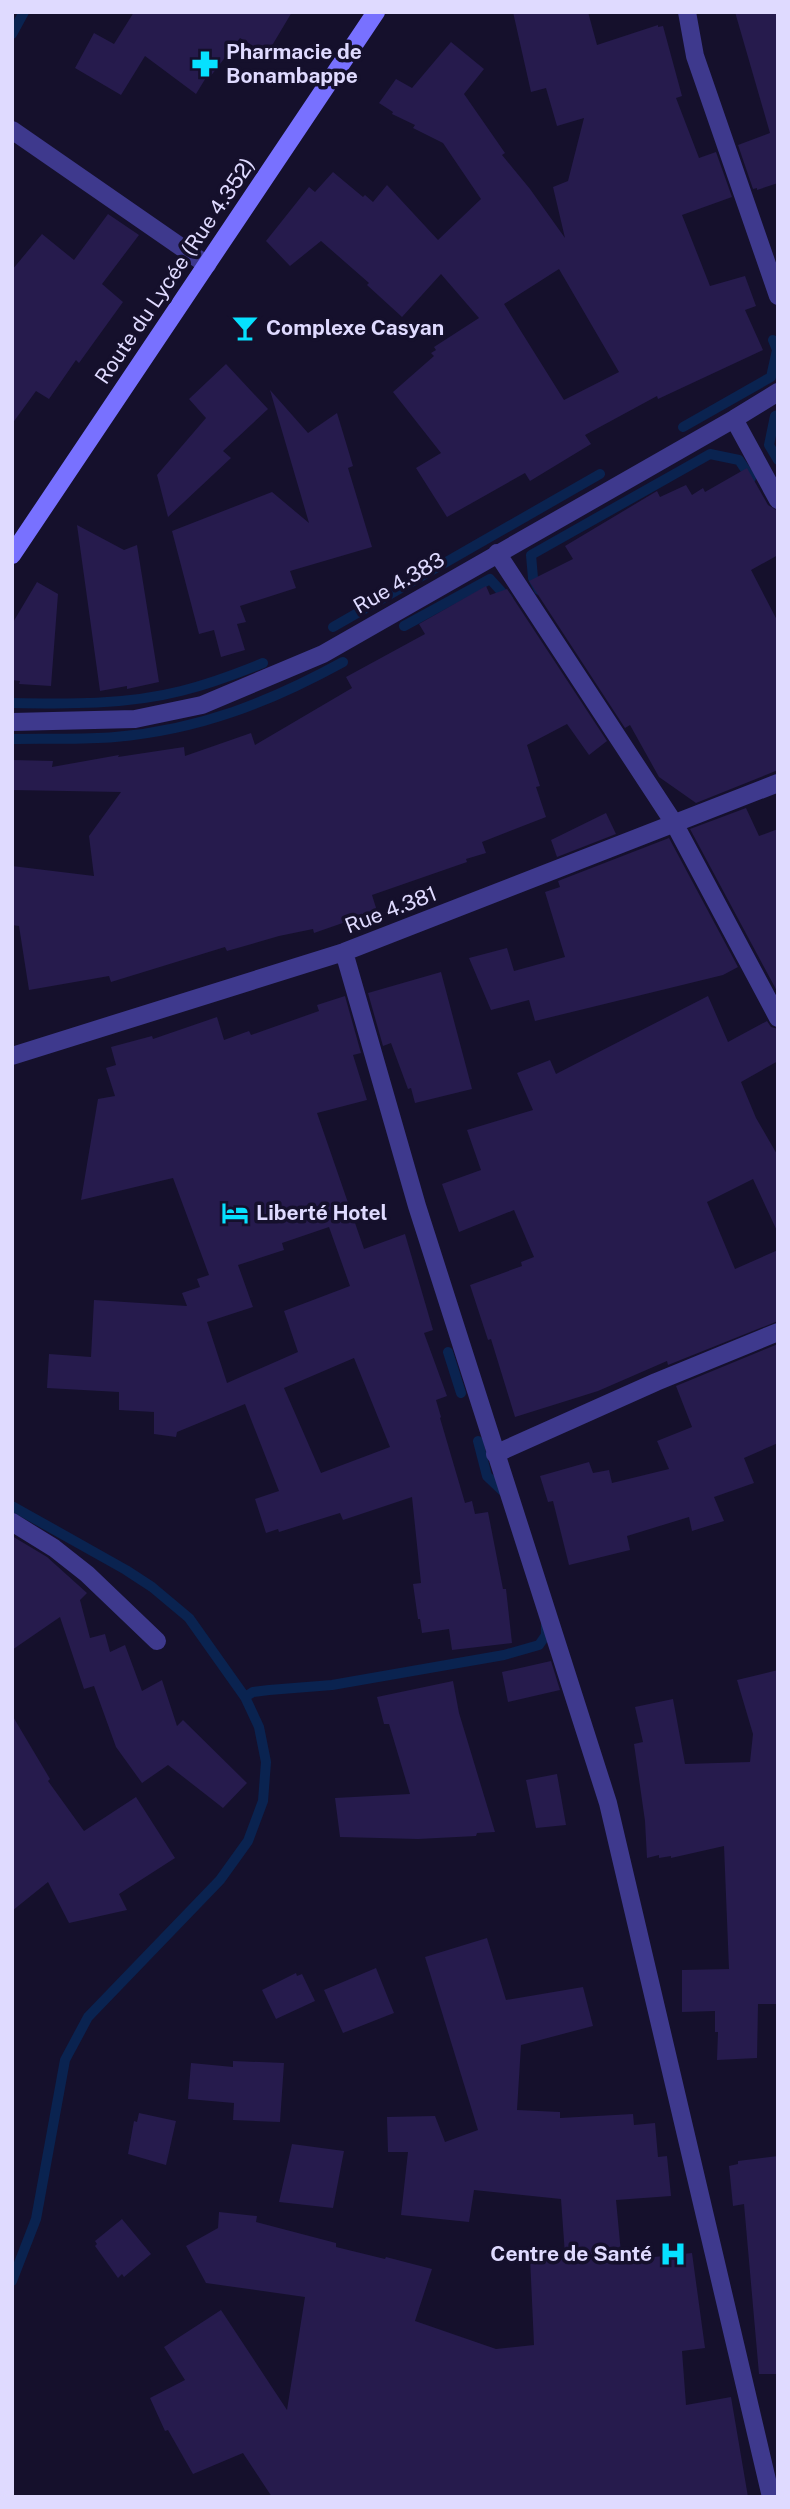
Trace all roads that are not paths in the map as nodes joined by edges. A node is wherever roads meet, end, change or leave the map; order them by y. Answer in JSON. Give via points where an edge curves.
{"nodes":[{"id":1,"x":376,"y":12,"type":"edge"},
{"id":2,"x":687,"y":12,"type":"edge"},
{"id":3,"x":12,"y":130,"type":"edge"},
{"id":4,"x":206,"y":265,"type":"junction"},
{"id":5,"x":778,"y":296,"type":"edge"},
{"id":6,"x":778,"y":392,"type":"edge"},
{"id":7,"x":734,"y":419,"type":"junction"},
{"id":8,"x":778,"y":500,"type":"edge"},
{"id":9,"x":497,"y":553,"type":"junction"},
{"id":10,"x":12,"y":555,"type":"edge"},
{"id":11,"x":12,"y":722,"type":"edge"},
{"id":12,"x":778,"y":783,"type":"edge"},
{"id":13,"x":674,"y":823,"type":"junction"},
{"id":14,"x":344,"y":952,"type":"junction"},
{"id":15,"x":778,"y":1018,"type":"edge"},
{"id":16,"x":12,"y":1055,"type":"edge"},
{"id":17,"x":778,"y":1332,"type":"edge"},
{"id":18,"x":495,"y":1454,"type":"junction"},
{"id":19,"x":12,"y":1522,"type":"edge"},
{"id":20,"x":157,"y":1641,"type":"dead end"},
{"id":21,"x":771,"y":2497,"type":"edge"}],
"edges":[{"from":1,"to":4,"type":"main road","name":"Route du Lycée (Rue 4.352)"},
{"from":2,"to":5,"type":"street","via":[[695,56]]},
{"from":3,"to":4,"type":"street"},
{"from":4,"to":10,"type":"main road","name":"Route du Lycée (Rue 4.352)"},
{"from":6,"to":7,"type":"street","name":"Rue 4.383"},
{"from":7,"to":8,"type":"street"},
{"from":7,"to":9,"type":"street","name":"Rue 4.383"},
{"from":9,"to":11,"type":"street","name":"Rue 4.383","via":[[323,654],[202,705],[135,719]]},
{"from":9,"to":13,"type":"street"},
{"from":12,"to":13,"type":"street","name":"Rue 4.381"},
{"from":13,"to":14,"type":"street","name":"Rue 4.381"},
{"from":13,"to":15,"type":"street"},
{"from":14,"to":16,"type":"street","name":"Rue 4.381"},
{"from":14,"to":18,"type":"street","via":[[416,1206]]},
{"from":17,"to":18,"type":"street"},
{"from":18,"to":21,"type":"street","via":[[608,1804]]},
{"from":19,"to":20,"type":"street","via":[[87,1574]]}]}
